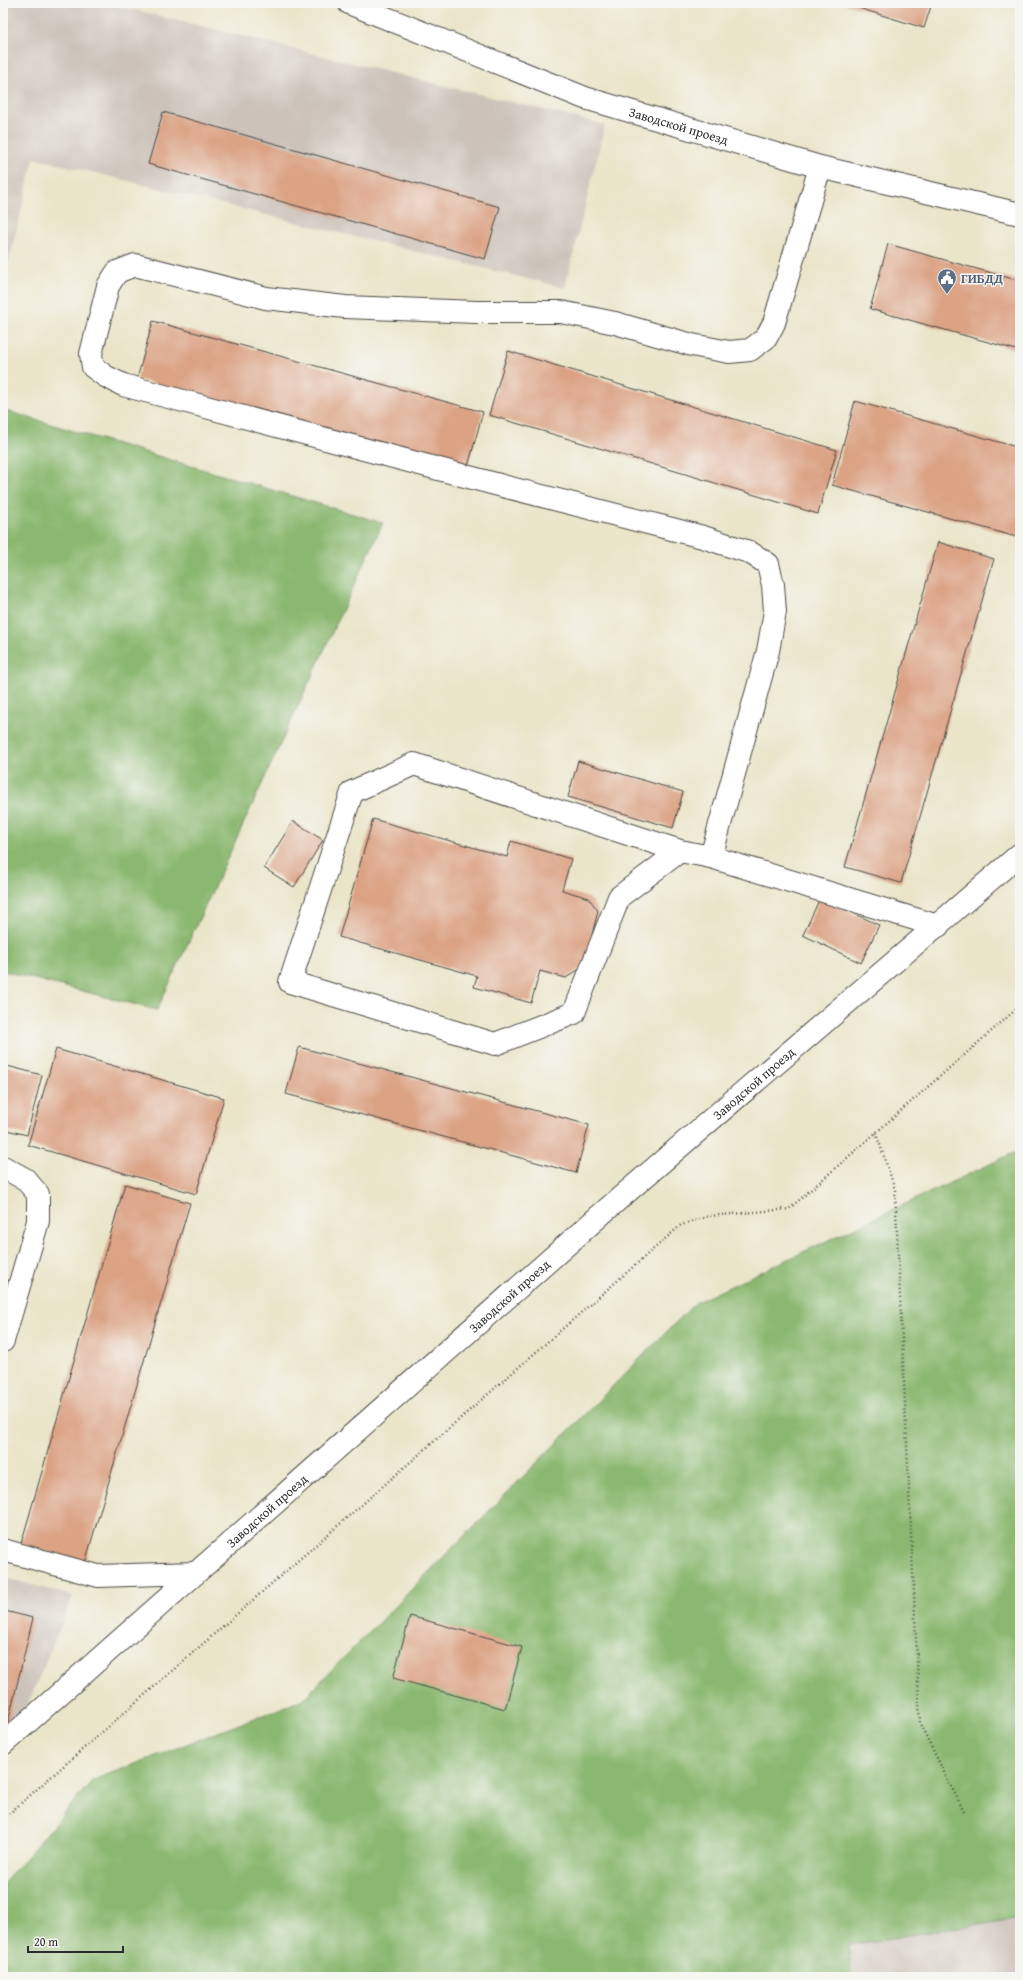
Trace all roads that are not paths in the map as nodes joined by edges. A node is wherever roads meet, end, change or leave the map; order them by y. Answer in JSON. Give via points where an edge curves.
{"nodes":[{"id":1,"x":349,"y":3,"type":"edge"},
{"id":2,"x":820,"y":167,"type":"junction"},
{"id":3,"x":1020,"y":214,"type":"edge"},
{"id":4,"x":680,"y":851,"type":"junction"},
{"id":5,"x":1020,"y":854,"type":"edge"},
{"id":6,"x":711,"y":857,"type":"junction"},
{"id":7,"x":938,"y":926,"type":"junction"},
{"id":8,"x":3,"y":1167,"type":"edge"},
{"id":9,"x":3,"y":1341,"type":"edge"},
{"id":10,"x":3,"y":1550,"type":"edge"},
{"id":11,"x":195,"y":1573,"type":"junction"},
{"id":12,"x":3,"y":1744,"type":"edge"}],
"edges":[{"from":1,"to":2,"type":"street","name":"Заводской проезд","via":[[585,98]]},
{"from":2,"to":3,"type":"street","name":"Заводской проезд"},
{"from":2,"to":6,"type":"street","via":[[774,323],[766,338],[750,350],[728,352],[615,322],[561,312],[345,307],[266,298],[134,265],[117,272],[108,286],[91,354],[93,367],[123,385],[703,537],[749,552],[768,564],[776,611],[768,651]]},
{"from":4,"to":4,"type":"street","via":[[414,764],[352,792],[290,982],[495,1044],[574,1013],[619,897]]},
{"from":4,"to":6,"type":"street"},
{"from":5,"to":7,"type":"street","name":"Заводской проезд"},
{"from":6,"to":7,"type":"street"},
{"from":7,"to":11,"type":"street","name":"Заводской проезд","via":[[606,1210]]},
{"from":8,"to":9,"type":"street","via":[[25,1179],[38,1194],[38,1221]]},
{"from":10,"to":11,"type":"street","via":[[98,1576]]},
{"from":11,"to":12,"type":"street","name":"Заводской проезд"}]}
